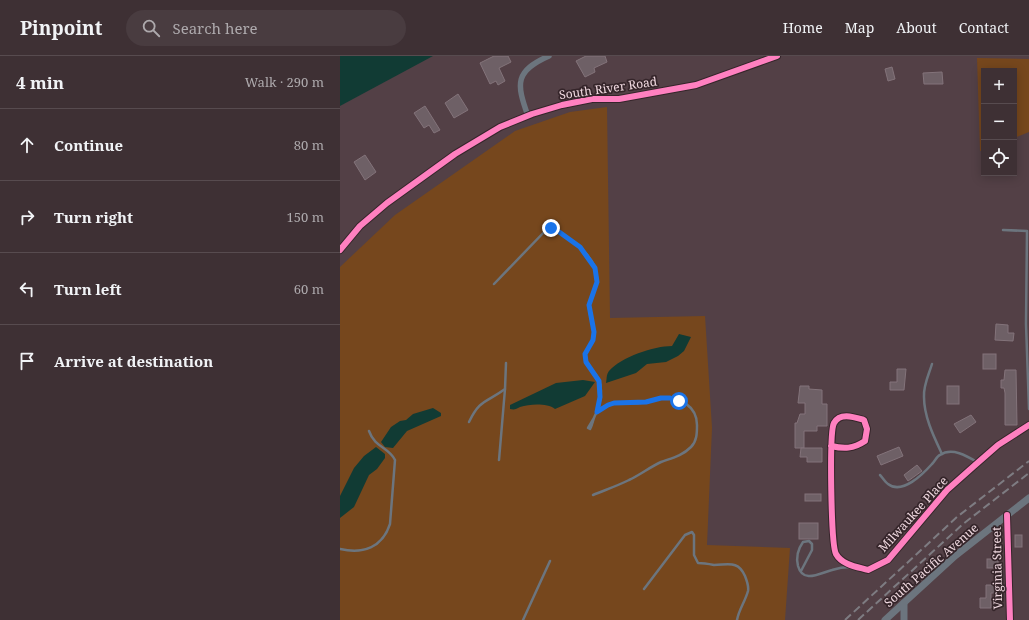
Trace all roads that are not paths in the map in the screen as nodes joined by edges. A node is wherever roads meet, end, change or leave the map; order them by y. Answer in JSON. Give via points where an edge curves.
{"nodes":[{"id":1,"x":549,"y":56,"type":"edge"},
{"id":2,"x":777,"y":56,"type":"edge"},
{"id":3,"x":528,"y":116,"type":"junction"},
{"id":4,"x":1003,"y":230,"type":"dead end"},
{"id":5,"x":340,"y":250,"type":"edge"},
{"id":6,"x":494,"y":284,"type":"dead end"},
{"id":7,"x":1028,"y":298,"type":"edge"},
{"id":8,"x":1028,"y":318,"type":"edge"},
{"id":9,"x":506,"y":362,"type":"dead end"},
{"id":10,"x":932,"y":364,"type":"dead end"},
{"id":11,"x":505,"y":389,"type":"junction"},
{"id":12,"x":1029,"y":409,"type":"edge"},
{"id":13,"x":597,"y":412,"type":"junction"},
{"id":14,"x":594,"y":418,"type":"dead end"},
{"id":15,"x":469,"y":422,"type":"dead end"},
{"id":16,"x":1029,"y":425,"type":"edge"},
{"id":17,"x":369,"y":431,"type":"dead end"},
{"id":18,"x":831,"y":446,"type":"junction"},
{"id":19,"x":942,"y":454,"type":"junction"},
{"id":20,"x":499,"y":460,"type":"dead end"},
{"id":21,"x":978,"y":462,"type":"junction"},
{"id":22,"x":880,"y":475,"type":"dead end"},
{"id":23,"x":593,"y":495,"type":"dead end"},
{"id":24,"x":1029,"y":498,"type":"edge"},
{"id":25,"x":1007,"y":515,"type":"junction"},
{"id":26,"x":340,"y":549,"type":"edge"},
{"id":27,"x":550,"y":561,"type":"dead end"},
{"id":28,"x":855,"y":566,"type":"junction"},
{"id":29,"x":801,"y":571,"type":"junction"},
{"id":30,"x":644,"y":589,"type":"dead end"},
{"id":31,"x":904,"y":603,"type":"junction"},
{"id":32,"x":523,"y":620,"type":"edge"},
{"id":33,"x":737,"y":620,"type":"edge"},
{"id":34,"x":885,"y":620,"type":"edge"},
{"id":35,"x":904,"y":620,"type":"edge"},
{"id":36,"x":1010,"y":620,"type":"edge"}],
"edges":[{"from":1,"to":3,"type":"street","via":[[530,65],[520,81]]},
{"from":2,"to":3,"type":"street","name":"South River Road","via":[[696,85],[619,99],[592,99]]},
{"from":3,"to":5,"type":"street","name":"South River Road","via":[[500,127],[455,154],[387,203],[360,226]]},
{"from":4,"to":7,"type":"lane","via":[[1027,231]]},
{"from":6,"to":13,"type":"lane","via":[[547,229],[555,229],[580,247],[597,274],[589,305],[593,340],[585,354],[586,362],[599,381],[600,397]]},
{"from":7,"to":8,"type":"lane"},
{"from":8,"to":12,"type":"lane"},
{"from":9,"to":11,"type":"lane"},
{"from":10,"to":19,"type":"lane","via":[[925,385],[924,398],[931,430]]},
{"from":11,"to":15,"type":"lane","via":[[484,400],[475,409]]},
{"from":11,"to":20,"type":"lane"},
{"from":13,"to":14,"type":"lane"},
{"from":13,"to":23,"type":"lane","via":[[614,403],[670,398],[686,403],[694,411],[697,416],[697,434],[690,448],[676,458],[661,462],[628,481]]},
{"from":16,"to":21,"type":"street","name":"Milwaukee Place","via":[[998,445]]},
{"from":17,"to":26,"type":"lane","via":[[376,444],[392,454],[395,460],[390,524],[387,533],[370,549]]},
{"from":18,"to":18,"type":"street","via":[[834,424],[841,417],[852,416],[864,420],[867,430],[865,441],[843,449]]},
{"from":18,"to":28,"type":"street","name":"Milwaukee Place","via":[[833,539],[836,555],[848,565]]},
{"from":19,"to":21,"type":"lane","via":[[962,453]]},
{"from":19,"to":22,"type":"lane","via":[[906,485],[888,485]]},
{"from":21,"to":28,"type":"street","name":"Milwaukee Place","via":[[947,490],[888,560],[868,570]]},
{"from":24,"to":25,"type":"street","name":"South Pacific Avenue"},
{"from":25,"to":31,"type":"street","name":"South Pacific Avenue","via":[[955,556]]},
{"from":25,"to":36,"type":"street","name":"Virginia Street"},
{"from":27,"to":32,"type":"lane"},
{"from":28,"to":29,"type":"lane","via":[[808,577]]},
{"from":29,"to":29,"type":"lane","via":[[797,559],[799,548],[803,542],[809,541],[812,550]]},
{"from":30,"to":33,"type":"lane","via":[[685,535],[692,532],[694,555],[698,563],[730,563],[743,571],[748,589],[746,598],[739,608]]},
{"from":31,"to":34,"type":"street","name":"South Pacific Avenue"},
{"from":31,"to":35,"type":"street"}]}
